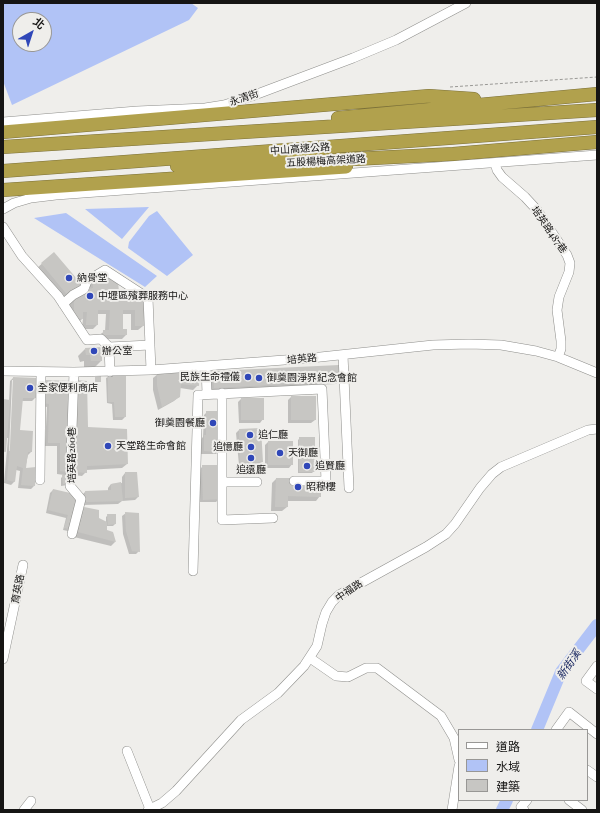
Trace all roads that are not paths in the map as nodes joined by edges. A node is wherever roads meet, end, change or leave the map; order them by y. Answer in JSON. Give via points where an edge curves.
{"nodes":[{"id":1,"x":466,"y":3,"type":"edge"},
{"id":2,"x":597,"y":94,"type":"edge"},
{"id":3,"x":520,"y":101,"type":"junction"},
{"id":4,"x":597,"y":110,"type":"edge"},
{"id":5,"x":3,"y":122,"type":"edge"},
{"id":6,"x":597,"y":127,"type":"edge"},
{"id":7,"x":3,"y":132,"type":"edge"},
{"id":8,"x":597,"y":142,"type":"edge"},
{"id":9,"x":50,"y":144,"type":"junction"},
{"id":10,"x":3,"y":147,"type":"edge"},
{"id":11,"x":453,"y":154,"type":"junction"},
{"id":12,"x":597,"y":154,"type":"edge"},
{"id":13,"x":495,"y":163,"type":"junction"},
{"id":14,"x":5,"y":171,"type":"edge"},
{"id":15,"x":3,"y":190,"type":"edge"},
{"id":16,"x":3,"y":209,"type":"edge"},
{"id":17,"x":3,"y":227,"type":"edge"},
{"id":18,"x":63,"y":304,"type":"junction"},
{"id":19,"x":150,"y":345,"type":"junction"},
{"id":20,"x":109,"y":347,"type":"junction"},
{"id":21,"x":343,"y":355,"type":"junction"},
{"id":22,"x":558,"y":357,"type":"junction"},
{"id":23,"x":206,"y":366,"type":"junction"},
{"id":24,"x":151,"y":370,"type":"junction"},
{"id":25,"x":3,"y":371,"type":"edge"},
{"id":26,"x":41,"y":372,"type":"junction"},
{"id":27,"x":74,"y":372,"type":"junction"},
{"id":28,"x":110,"y":372,"type":"junction"},
{"id":29,"x":597,"y":373,"type":"edge"},
{"id":30,"x":206,"y":394,"type":"junction"},
{"id":31,"x":222,"y":394,"type":"junction"},
{"id":32,"x":597,"y":429,"type":"edge"},
{"id":33,"x":40,"y":480,"type":"dead end"},
{"id":34,"x":294,"y":481,"type":"dead end"},
{"id":35,"x":223,"y":482,"type":"junction"},
{"id":36,"x":257,"y":482,"type":"dead end"},
{"id":37,"x":349,"y":488,"type":"dead end"},
{"id":38,"x":273,"y":518,"type":"dead end"},
{"id":39,"x":72,"y":534,"type":"dead end"},
{"id":40,"x":23,"y":565,"type":"dead end"},
{"id":41,"x":192,"y":571,"type":"dead end"},
{"id":42,"x":310,"y":658,"type":"junction"},
{"id":43,"x":3,"y":659,"type":"edge"},
{"id":44,"x":597,"y":666,"type":"edge"},
{"id":45,"x":597,"y":689,"type":"edge"},
{"id":46,"x":558,"y":728,"type":"edge"},
{"id":47,"x":597,"y":734,"type":"edge"},
{"id":48,"x":128,"y":751,"type":"dead end"},
{"id":49,"x":458,"y":756,"type":"edge"},
{"id":50,"x":588,"y":771,"type":"edge"},
{"id":51,"x":458,"y":772,"type":"edge"},
{"id":52,"x":597,"y":777,"type":"edge"},
{"id":53,"x":31,"y":801,"type":"dead end"},
{"id":54,"x":526,"y":801,"type":"edge"},
{"id":55,"x":570,"y":801,"type":"edge"},
{"id":56,"x":162,"y":803,"type":"junction"},
{"id":57,"x":149,"y":809,"type":"edge"},
{"id":58,"x":24,"y":810,"type":"edge"},
{"id":59,"x":169,"y":810,"type":"edge"},
{"id":60,"x":452,"y":810,"type":"edge"},
{"id":61,"x":524,"y":810,"type":"edge"},
{"id":62,"x":582,"y":810,"type":"edge"}],
"edges":[{"from":1,"to":5,"type":"street","name":"永清街","via":[[396,40],[224,105]]},
{"from":2,"to":3,"type":"highway"},
{"from":3,"to":7,"type":"highway","via":[[429,96]]},
{"from":3,"to":9,"type":"highway"},
{"from":4,"to":9,"type":"highway","name":"中山高速公路"},
{"from":6,"to":14,"type":"highway","name":"中山高速公路"},
{"from":8,"to":11,"type":"highway","name":"五股楊梅高架道路"},
{"from":9,"to":10,"type":"highway","name":"中山高速公路"},
{"from":11,"to":14,"type":"highway","name":"五股楊梅高架道路","via":[[255,164]]},
{"from":11,"to":15,"type":"highway","via":[[330,169]]},
{"from":12,"to":13,"type":"street"},
{"from":13,"to":16,"type":"street","via":[[43,196],[14,203]]},
{"from":13,"to":22,"type":"street","name":"培英路487巷","via":[[502,177],[537,210],[570,263],[557,310],[562,341]]},
{"from":17,"to":18,"type":"street","via":[[22,256]]},
{"from":18,"to":19,"type":"street","via":[[84,289],[87,281],[105,270],[148,298]]},
{"from":18,"to":20,"type":"street","via":[[87,340],[102,340]]},
{"from":19,"to":20,"type":"street"},
{"from":19,"to":24,"type":"street"},
{"from":20,"to":28,"type":"street"},
{"from":21,"to":22,"type":"street","name":"培英路","via":[[433,345],[469,344],[536,350]]},
{"from":21,"to":23,"type":"street","name":"培英路"},
{"from":21,"to":37,"type":"street"},
{"from":22,"to":29,"type":"street","name":"培英路"},
{"from":23,"to":24,"type":"street","name":"培英路"},
{"from":23,"to":30,"type":"street"},
{"from":24,"to":28,"type":"street","name":"培英路"},
{"from":25,"to":26,"type":"street","name":"培英路"},
{"from":26,"to":27,"type":"street","name":"培英路"},
{"from":26,"to":33,"type":"street"},
{"from":27,"to":28,"type":"street","name":"培英路"},
{"from":27,"to":39,"type":"street","name":"培英路260巷","via":[[70,486],[81,499]]},
{"from":30,"to":31,"type":"street"},
{"from":30,"to":41,"type":"street","via":[[198,395]]},
{"from":31,"to":34,"type":"street","via":[[322,390],[326,481]]},
{"from":31,"to":35,"type":"street"},
{"from":32,"to":42,"type":"street","name":"中福路","via":[[588,430],[501,467],[480,488],[446,534],[339,595],[326,612],[317,646]]},
{"from":35,"to":36,"type":"street"},
{"from":35,"to":38,"type":"street","via":[[222,520]]},
{"from":40,"to":43,"type":"street","name":"育英路"},
{"from":42,"to":49,"type":"street","via":[[336,676],[348,677],[366,668],[377,668],[441,716],[454,738]]},
{"from":42,"to":56,"type":"street","name":"中福路","via":[[278,693],[241,720]]},
{"from":44,"to":45,"type":"street","via":[[586,681]]},
{"from":46,"to":47,"type":"street","via":[[569,712]]},
{"from":48,"to":57,"type":"street"},
{"from":50,"to":52,"type":"street"},
{"from":51,"to":60,"type":"street"},
{"from":53,"to":58,"type":"street"},
{"from":54,"to":61,"type":"street","via":[[521,807]]},
{"from":55,"to":62,"type":"street"},
{"from":56,"to":57,"type":"street","name":"中福路"},
{"from":56,"to":59,"type":"street"}]}
